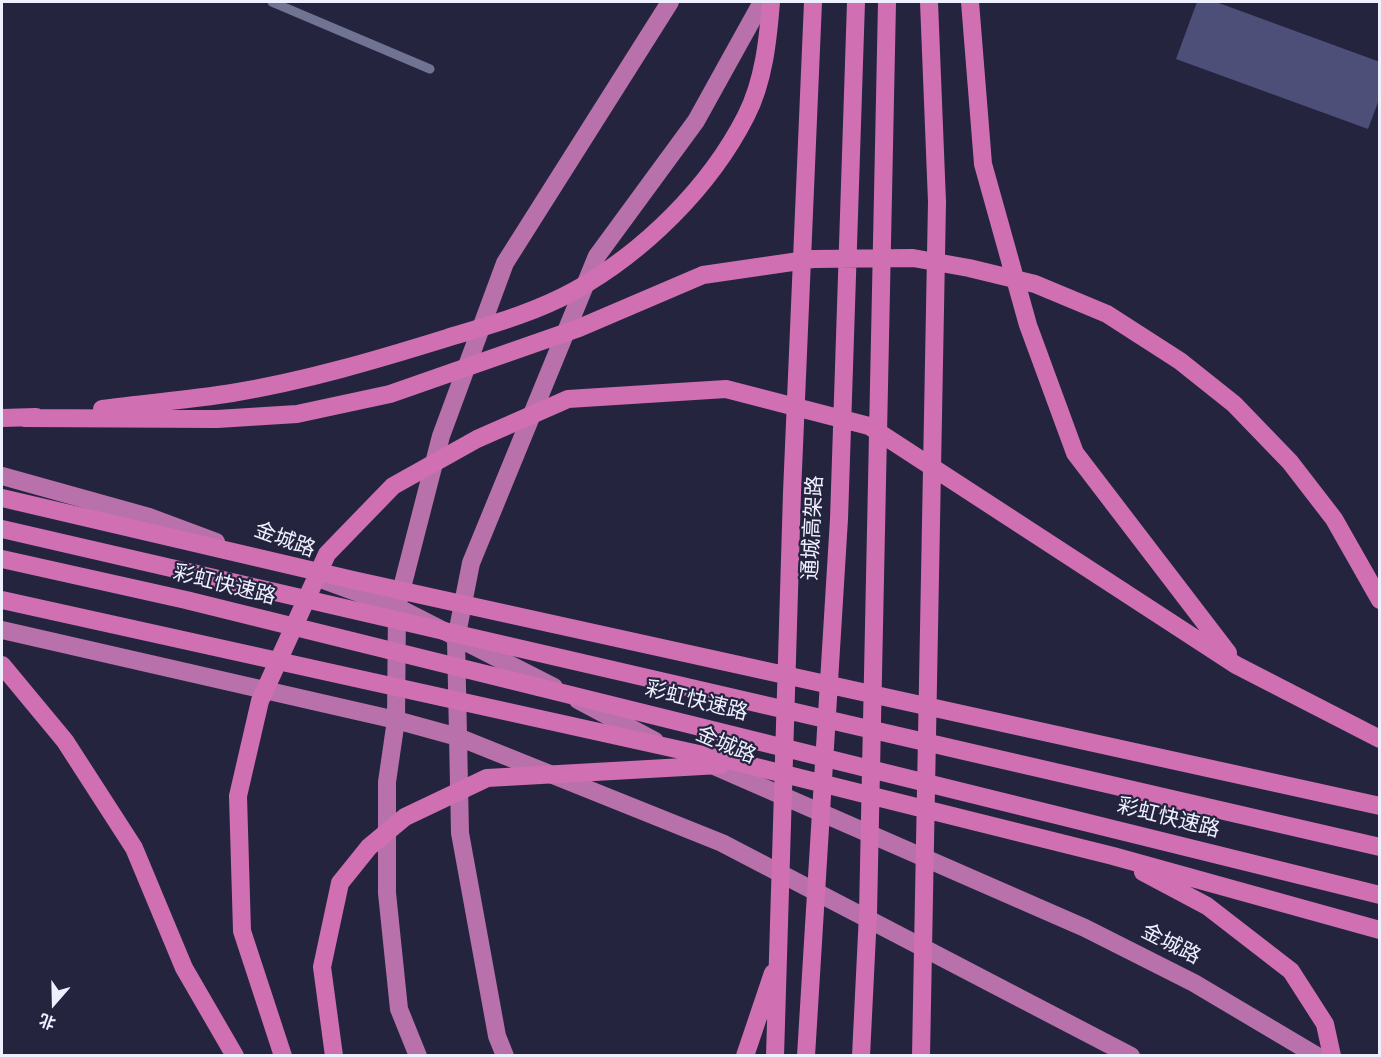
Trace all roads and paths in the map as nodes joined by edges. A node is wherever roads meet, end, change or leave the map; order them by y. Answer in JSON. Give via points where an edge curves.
{"nodes":[{"id":1,"x":272,"y":2,"type":"edge"},
{"id":2,"x":670,"y":2,"type":"edge"},
{"id":3,"x":762,"y":2,"type":"edge"},
{"id":4,"x":771,"y":2,"type":"edge"},
{"id":5,"x":813,"y":2,"type":"edge"},
{"id":6,"x":856,"y":2,"type":"edge"},
{"id":7,"x":887,"y":2,"type":"edge"},
{"id":8,"x":929,"y":2,"type":"edge"},
{"id":9,"x":963,"y":2,"type":"edge"},
{"id":10,"x":970,"y":2,"type":"edge"},
{"id":11,"x":971,"y":33,"type":"junction"},
{"id":12,"x":430,"y":69,"type":"dead end"},
{"id":13,"x":2,"y":418,"type":"edge"},
{"id":14,"x":24,"y":418,"type":"junction"},
{"id":15,"x":2,"y":476,"type":"edge"},
{"id":16,"x":2,"y":498,"type":"edge"},
{"id":17,"x":2,"y":528,"type":"edge"},
{"id":18,"x":2,"y":559,"type":"edge"},
{"id":19,"x":2,"y":600,"type":"edge"},
{"id":20,"x":1380,"y":600,"type":"edge"},
{"id":21,"x":397,"y":607,"type":"junction"},
{"id":22,"x":2,"y":630,"type":"edge"},
{"id":23,"x":456,"y":639,"type":"junction"},
{"id":24,"x":1236,"y":664,"type":"junction"},
{"id":25,"x":2,"y":665,"type":"edge"},
{"id":26,"x":396,"y":720,"type":"junction"},
{"id":27,"x":458,"y":737,"type":"junction"},
{"id":28,"x":1380,"y":739,"type":"edge"},
{"id":29,"x":744,"y":764,"type":"junction"},
{"id":30,"x":1380,"y":806,"type":"edge"},
{"id":31,"x":1380,"y":847,"type":"edge"},
{"id":32,"x":1113,"y":856,"type":"junction"},
{"id":33,"x":1380,"y":895,"type":"edge"},
{"id":34,"x":1380,"y":930,"type":"edge"},
{"id":35,"x":779,"y":954,"type":"junction"},
{"id":36,"x":235,"y":1056,"type":"edge"},
{"id":37,"x":283,"y":1056,"type":"edge"},
{"id":38,"x":334,"y":1056,"type":"edge"},
{"id":39,"x":418,"y":1056,"type":"edge"},
{"id":40,"x":505,"y":1056,"type":"edge"},
{"id":41,"x":745,"y":1056,"type":"edge"},
{"id":42,"x":775,"y":1056,"type":"edge"},
{"id":43,"x":806,"y":1056,"type":"edge"},
{"id":44,"x":861,"y":1056,"type":"edge"},
{"id":45,"x":921,"y":1056,"type":"edge"},
{"id":46,"x":1131,"y":1056,"type":"edge"},
{"id":47,"x":1317,"y":1056,"type":"edge"},
{"id":48,"x":1332,"y":1056,"type":"edge"}],
"edges":[{"from":1,"to":12,"type":"lane"},
{"from":2,"to":21,"type":"main road","via":[[505,263],[441,436]]},
{"from":3,"to":23,"type":"main road","via":[[696,121],[597,256],[471,563]]},
{"from":4,"to":14,"type":"highway","via":[[767,51],[747,114],[722,156],[680,209],[623,257],[574,290],[520,315],[301,379],[232,393]]},
{"from":5,"to":35,"type":"highway","via":[[792,493]]},
{"from":6,"to":43,"type":"highway","name":"通城高架路","via":[[839,519]]},
{"from":7,"to":44,"type":"highway"},
{"from":8,"to":45,"type":"highway","via":[[937,202]]},
{"from":9,"to":11,"type":"highway"},
{"from":10,"to":11,"type":"highway"},
{"from":11,"to":24,"type":"highway","via":[[983,164],[1028,325],[1075,453]]},
{"from":13,"to":14,"type":"highway"},
{"from":14,"to":20,"type":"highway","via":[[217,419],[297,414],[390,394],[579,328],[703,275],[813,259],[913,258],[1035,284],[1107,314],[1180,361],[1234,404],[1290,462],[1334,519]]},
{"from":15,"to":21,"type":"main road","name":"金城路","via":[[149,517]]},
{"from":16,"to":30,"type":"highway","via":[[353,580]]},
{"from":17,"to":31,"type":"highway","name":"彩虹快速路"},
{"from":18,"to":33,"type":"highway","name":"彩虹快速路","via":[[186,600]]},
{"from":19,"to":29,"type":"highway"},
{"from":21,"to":23,"type":"main road","name":"金城路"},
{"from":21,"to":26,"type":"main road"},
{"from":22,"to":26,"type":"main road"},
{"from":23,"to":27,"type":"main road"},
{"from":23,"to":47,"type":"main road","name":"金城路","via":[[646,737],[1085,928],[1194,983]]},
{"from":24,"to":28,"type":"highway"},
{"from":24,"to":37,"type":"highway","via":[[869,426],[726,390],[568,399],[477,439],[393,486],[327,554],[260,701],[238,796],[242,931]]},
{"from":25,"to":36,"type":"highway","via":[[65,741],[134,848],[184,968]]},
{"from":26,"to":27,"type":"main road"},
{"from":26,"to":39,"type":"main road","via":[[387,782],[387,893],[399,1009]]},
{"from":27,"to":40,"type":"main road","via":[[460,833],[497,1036]]},
{"from":27,"to":46,"type":"main road","via":[[722,843]]},
{"from":29,"to":32,"type":"highway"},
{"from":29,"to":38,"type":"highway","via":[[486,778],[405,817],[369,847],[340,883],[322,967]]},
{"from":32,"to":34,"type":"highway"},
{"from":32,"to":48,"type":"highway","via":[[1207,906],[1292,971],[1325,1024]]},
{"from":35,"to":41,"type":"highway"},
{"from":35,"to":42,"type":"highway"}]}
